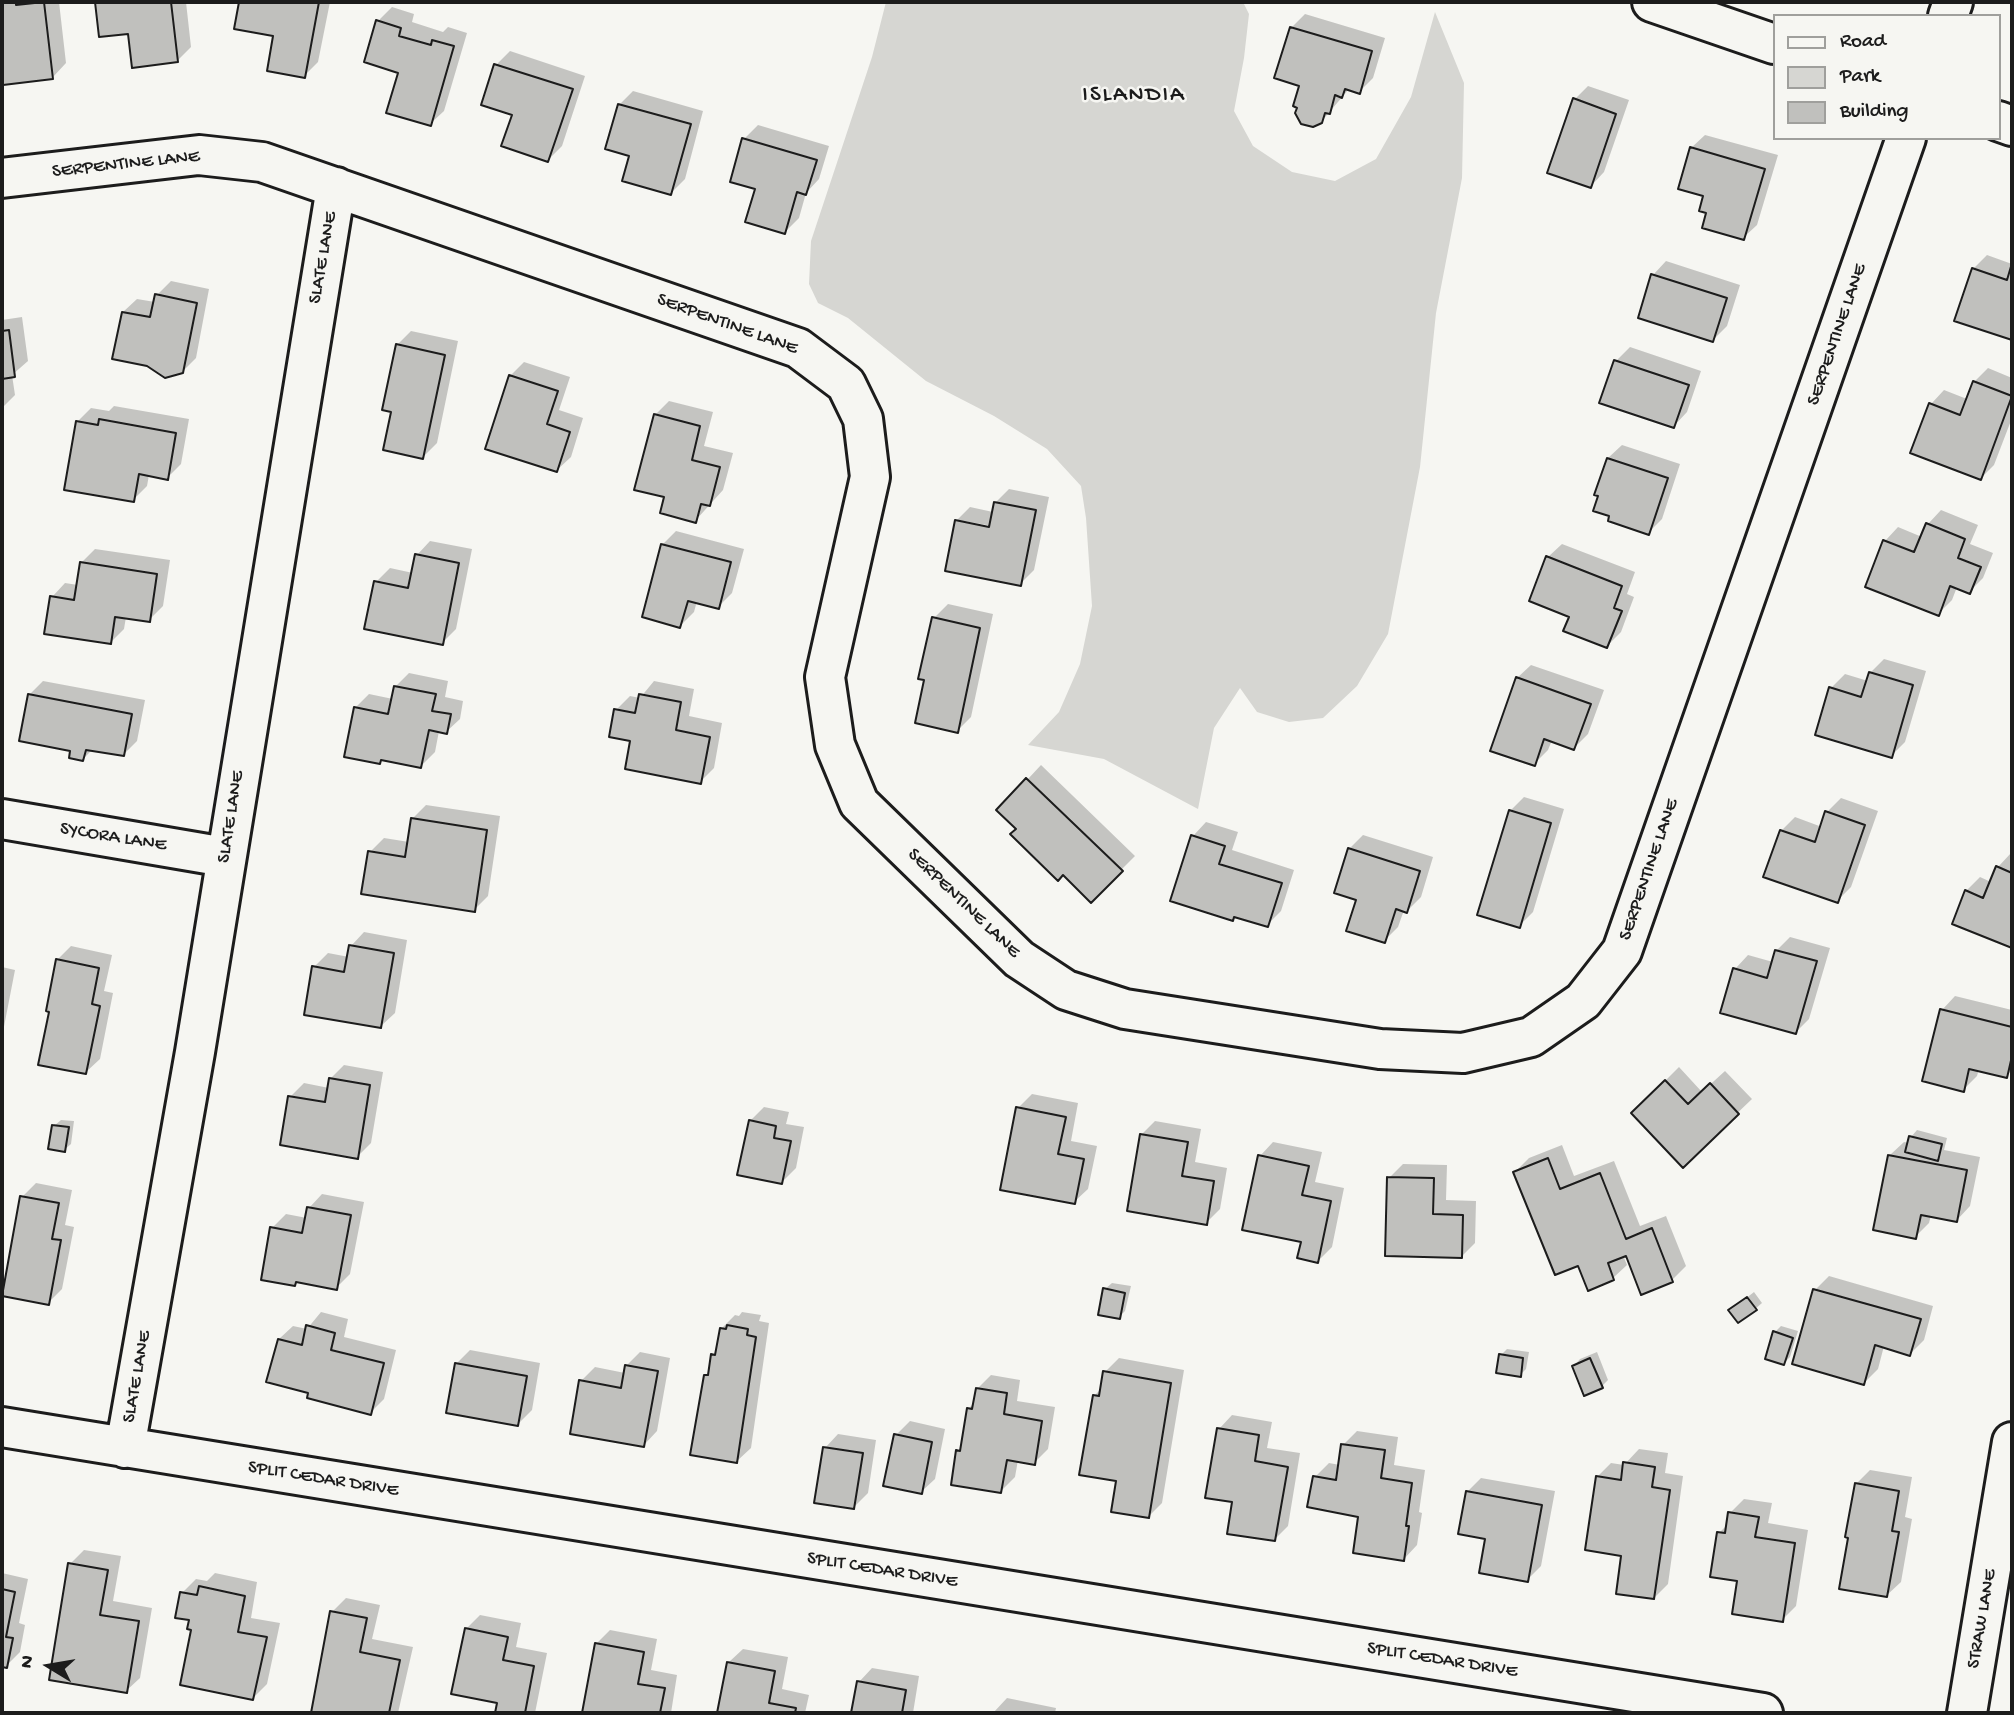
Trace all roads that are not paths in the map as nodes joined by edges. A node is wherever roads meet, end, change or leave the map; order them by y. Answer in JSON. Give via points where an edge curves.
{"nodes":[{"id":1,"x":1652,"y":2,"type":"edge"},
{"id":2,"x":1772,"y":43,"type":"edge"},
{"id":3,"x":1905,"y":140,"type":"edge"},
{"id":4,"x":2,"y":178,"type":"edge"},
{"id":5,"x":336,"y":187,"type":"junction"},
{"id":6,"x":2,"y":819,"type":"edge"},
{"id":7,"x":225,"y":857,"type":"junction"},
{"id":8,"x":2,"y":1427,"type":"edge"},
{"id":9,"x":2012,"y":1442,"type":"edge"},
{"id":10,"x":125,"y":1448,"type":"junction"},
{"id":11,"x":1763,"y":1713,"type":"edge"},
{"id":12,"x":1967,"y":1713,"type":"edge"}],
"edges":[{"from":1,"to":2,"type":"street"},
{"from":3,"to":5,"type":"street","name":"SERPENTINE LANE","via":[[1622,951],[1583,1001],[1531,1037],[1463,1053],[1380,1049],[1125,1009],[1066,990],[1019,959],[859,803],[835,745],[825,677],[870,477],[863,419],[846,384],[798,348]]},
{"from":4,"to":5,"type":"street","name":"SERPENTINE LANE","via":[[199,155],[262,162]]},
{"from":5,"to":7,"type":"street","name":"SLATE LANE"},
{"from":6,"to":7,"type":"street","name":"SYCORA LANE"},
{"from":7,"to":10,"type":"street","name":"SLATE LANE"},
{"from":8,"to":10,"type":"street","name":"SPLIT CEDAR DRIVE"},
{"from":9,"to":12,"type":"street","name":"STRAW LANE"},
{"from":10,"to":11,"type":"street","name":"SPLIT CEDAR DRIVE"}]}
